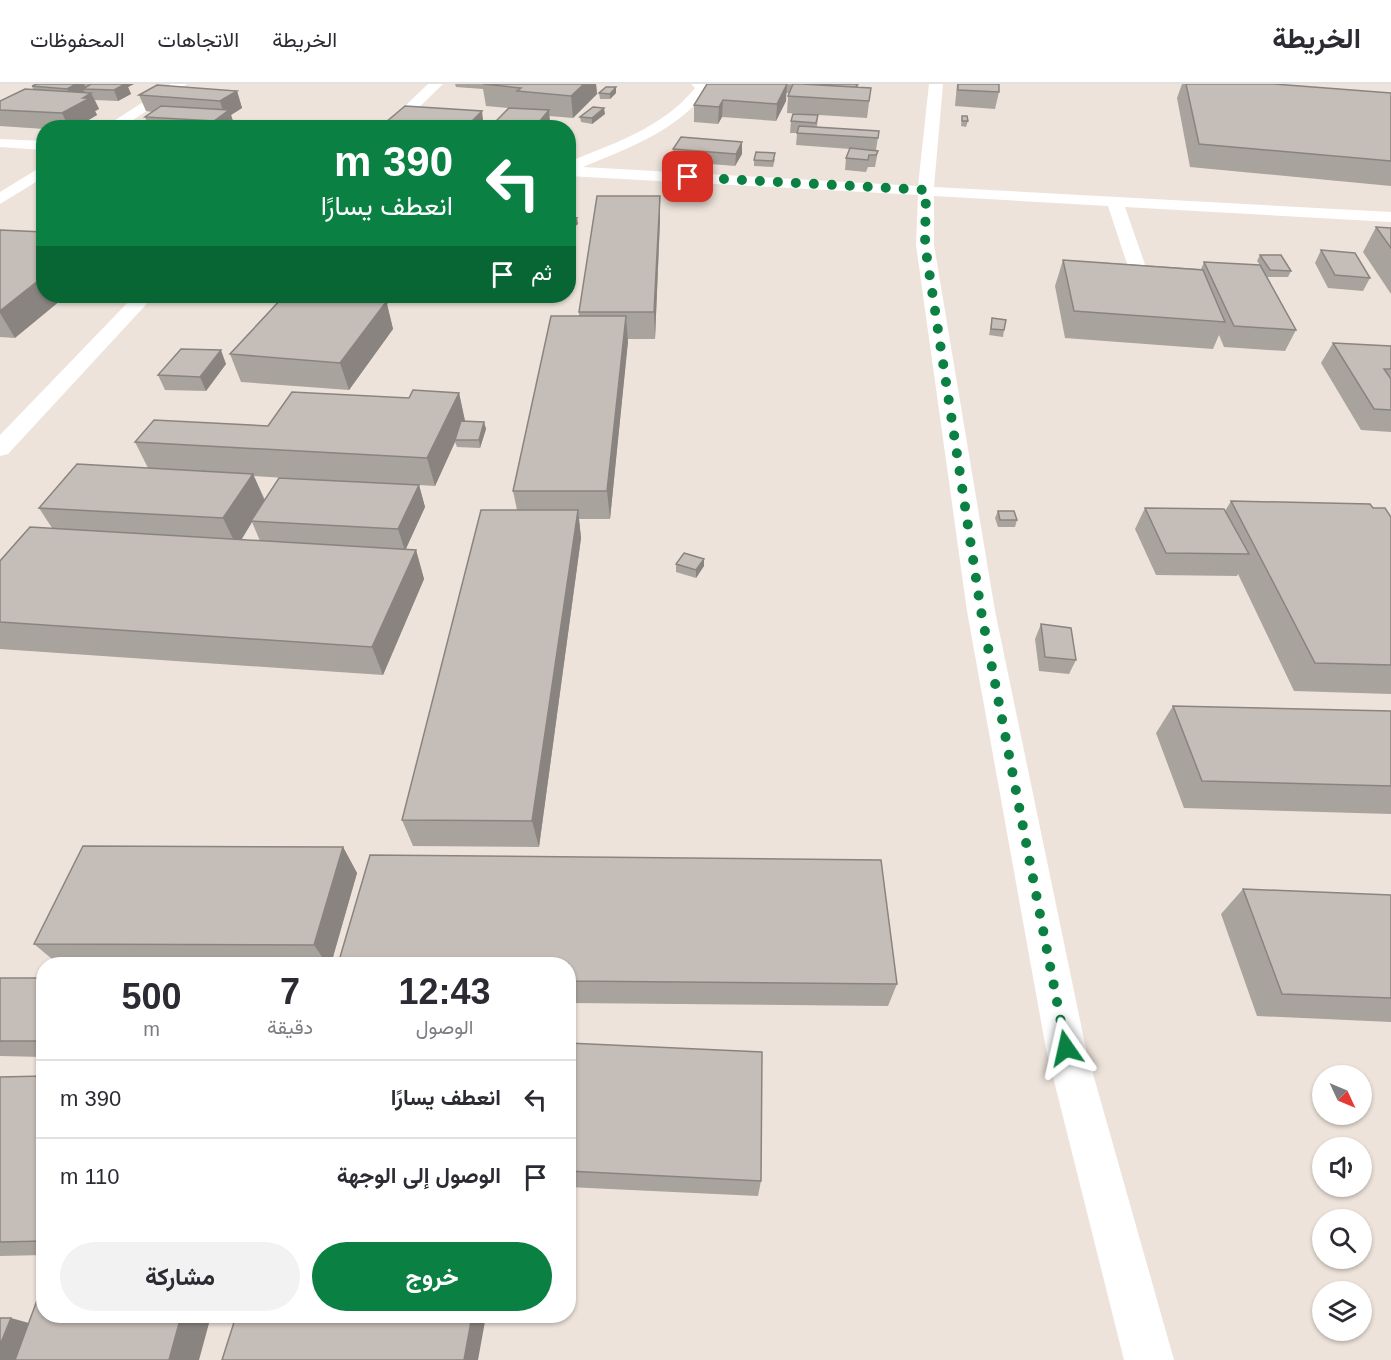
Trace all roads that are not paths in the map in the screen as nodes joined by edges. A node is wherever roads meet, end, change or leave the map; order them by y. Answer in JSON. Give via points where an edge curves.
{"nodes":[{"id":1,"x":180,"y":84,"type":"edge"},
{"id":2,"x":436,"y":84,"type":"edge"},
{"id":3,"x":698,"y":84,"type":"edge"},
{"id":4,"x":936,"y":84,"type":"edge"},
{"id":5,"x":123,"y":120,"type":"edge"},
{"id":6,"x":398,"y":120,"type":"edge"},
{"id":7,"x":0,"y":143,"type":"edge"},
{"id":8,"x":36,"y":145,"type":"edge"},
{"id":9,"x":576,"y":166,"type":"edge"},
{"id":10,"x":576,"y":169,"type":"edge"},
{"id":11,"x":36,"y":175,"type":"edge"},
{"id":12,"x":926,"y":190,"type":"junction"},
{"id":13,"x":0,"y":199,"type":"edge"},
{"id":14,"x":1114,"y":200,"type":"junction"},
{"id":15,"x":1391,"y":217,"type":"edge"},
{"id":16,"x":1142,"y":282,"type":"edge"},
{"id":17,"x":137,"y":303,"type":"edge"},
{"id":18,"x":0,"y":449,"type":"edge"},
{"id":19,"x":1149,"y":1360,"type":"edge"}],
"edges":[{"from":1,"to":5,"type":"street"},
{"from":2,"to":6,"type":"street"},
{"from":3,"to":9,"type":"street","via":[[702,88],[696,98],[667,120]]},
{"from":4,"to":12,"type":"street"},
{"from":7,"to":8,"type":"street"},
{"from":10,"to":12,"type":"street"},
{"from":11,"to":13,"type":"street"},
{"from":12,"to":14,"type":"street"},
{"from":12,"to":19,"type":"street","via":[[925,245],[981,611],[1066,1048]]},
{"from":14,"to":15,"type":"street"},
{"from":14,"to":16,"type":"street"},
{"from":17,"to":18,"type":"street"}]}
